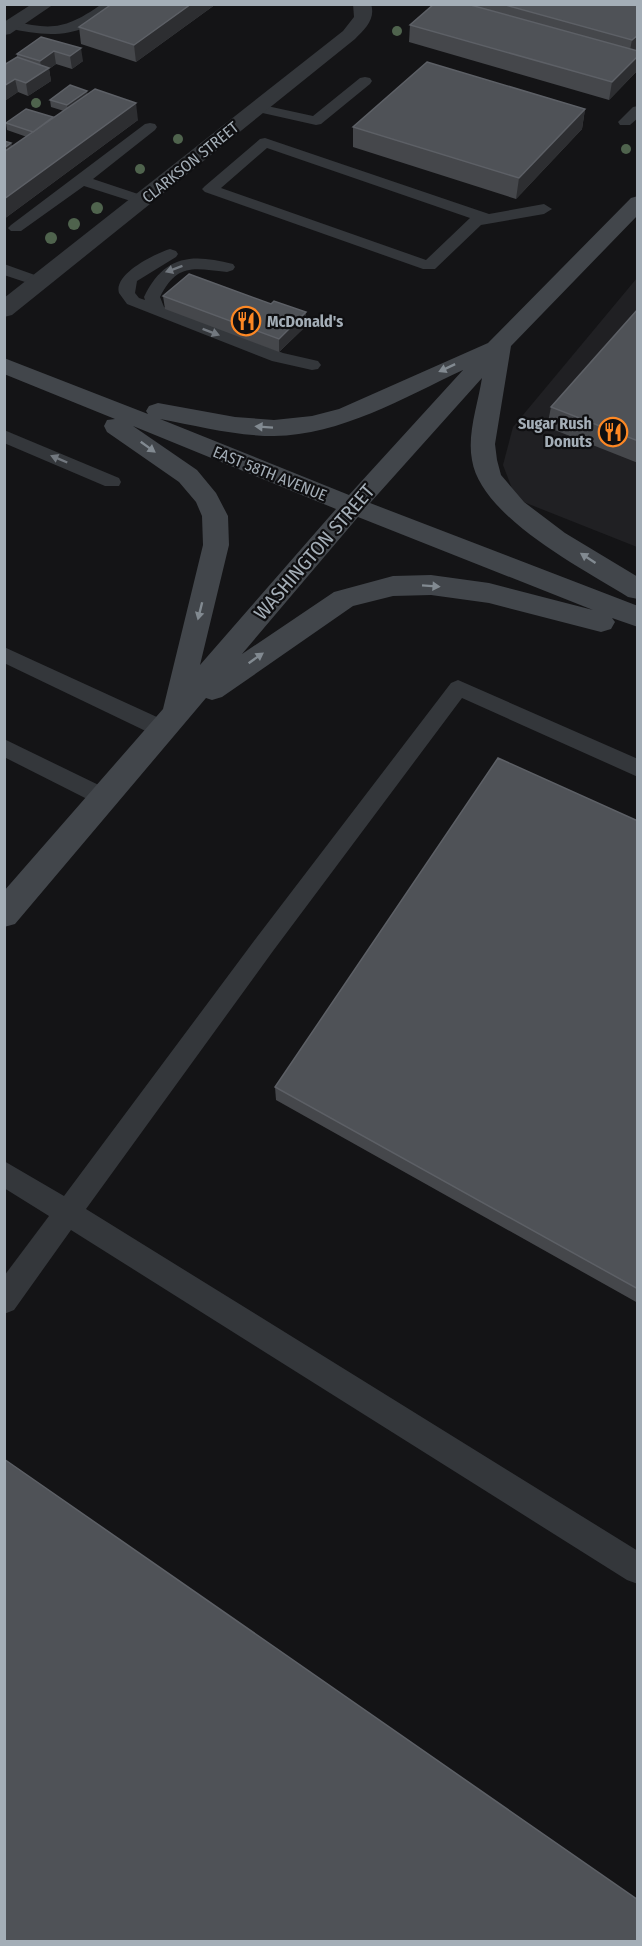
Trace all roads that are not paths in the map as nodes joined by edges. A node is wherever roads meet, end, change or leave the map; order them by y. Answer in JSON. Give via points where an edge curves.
{"nodes":[{"id":1,"x":45,"y":4,"type":"edge"},
{"id":2,"x":111,"y":4,"type":"edge"},
{"id":3,"x":365,"y":5,"type":"edge"},
{"id":4,"x":9,"y":28,"type":"edge"},
{"id":5,"x":365,"y":81,"type":"dead end"},
{"id":6,"x":258,"y":108,"type":"junction"},
{"id":7,"x":638,"y":110,"type":"edge"},
{"id":8,"x":625,"y":122,"type":"dead end"},
{"id":9,"x":150,"y":127,"type":"dead end"},
{"id":10,"x":82,"y":180,"type":"junction"},
{"id":11,"x":142,"y":200,"type":"junction"},
{"id":12,"x":638,"y":202,"type":"edge"},
{"id":13,"x":544,"y":209,"type":"dead end"},
{"id":14,"x":489,"y":219,"type":"junction"},
{"id":15,"x":16,"y":228,"type":"dead end"},
{"id":16,"x":170,"y":254,"type":"dead end"},
{"id":17,"x":227,"y":267,"type":"dead end"},
{"id":18,"x":4,"y":269,"type":"edge"},
{"id":19,"x":40,"y":282,"type":"junction"},
{"id":20,"x":4,"y":310,"type":"edge"},
{"id":21,"x":157,"y":311,"type":"junction"},
{"id":22,"x":500,"y":344,"type":"junction"},
{"id":23,"x":4,"y":365,"type":"edge"},
{"id":24,"x":312,"y":365,"type":"dead end"},
{"id":25,"x":46,"y":382,"type":"junction"},
{"id":26,"x":4,"y":436,"type":"edge"},
{"id":27,"x":112,"y":482,"type":"dead end"},
{"id":28,"x":353,"y":506,"type":"junction"},
{"id":29,"x":638,"y":590,"type":"edge"},
{"id":30,"x":638,"y":617,"type":"edge"},
{"id":31,"x":638,"y":632,"type":"edge"},
{"id":32,"x":4,"y":654,"type":"edge"},
{"id":33,"x":168,"y":722,"type":"junction"},
{"id":34,"x":4,"y":747,"type":"edge"},
{"id":35,"x":638,"y":769,"type":"edge"},
{"id":36,"x":103,"y":797,"type":"junction"},
{"id":37,"x":4,"y":914,"type":"edge"},
{"id":38,"x":4,"y":1173,"type":"edge"},
{"id":39,"x":69,"y":1212,"type":"junction"},
{"id":40,"x":4,"y":1299,"type":"edge"},
{"id":41,"x":638,"y":1569,"type":"edge"}],
"edges":[{"from":1,"to":4,"type":"street"},
{"from":2,"to":4,"type":"lane","via":[[64,32]]},
{"from":3,"to":6,"type":"street","name":"CLARKSON STREET","via":[[358,27]]},
{"from":5,"to":6,"type":"lane","via":[[316,121]]},
{"from":6,"to":11,"type":"street","name":"CLARKSON STREET"},
{"from":7,"to":8,"type":"lane"},
{"from":9,"to":10,"type":"lane"},
{"from":10,"to":11,"type":"lane"},
{"from":10,"to":15,"type":"lane"},
{"from":11,"to":19,"type":"street","name":"CLARKSON STREET"},
{"from":12,"to":22,"type":"main road","name":"WASHINGTON STREET"},
{"from":13,"to":14,"type":"lane"},
{"from":14,"to":14,"type":"lane","via":[[476,221],[429,266],[210,189],[265,142]]},
{"from":16,"to":21,"type":"lane","via":[[139,271],[125,286],[133,301]]},
{"from":17,"to":21,"type":"lane","one_way":true,"via":[[199,264],[165,273],[152,297]]},
{"from":18,"to":19,"type":"lane"},
{"from":19,"to":20,"type":"street","name":"CLARKSON STREET"},
{"from":21,"to":24,"type":"lane","one_way":true,"via":[[278,357]]},
{"from":22,"to":25,"type":"main road","one_way":true,"via":[[348,414],[314,424],[274,428],[199,420]]},
{"from":22,"to":28,"type":"main road","name":"WASHINGTON STREET"},
{"from":29,"to":22,"type":"main road","one_way":true,"via":[[532,522],[501,494],[489,477],[483,444]]},
{"from":23,"to":25,"type":"main road","name":"EAST 58TH AVENUE"},
{"from":25,"to":28,"type":"main road","name":"EAST 58TH AVENUE"},
{"from":25,"to":33,"type":"main road","one_way":true,"via":[[188,476],[215,516],[216,545]]},
{"from":27,"to":26,"type":"lane","one_way":true},
{"from":28,"to":30,"type":"main road","name":"EAST 58TH AVENUE"},
{"from":28,"to":33,"type":"main road","name":"WASHINGTON STREET"},
{"from":33,"to":31,"type":"main road","one_way":true,"via":[[344,599],[393,586],[431,585],[489,593]]},
{"from":32,"to":33,"type":"lane"},
{"from":33,"to":36,"type":"main road","name":"WASHINGTON STREET"},
{"from":34,"to":36,"type":"lane"},
{"from":35,"to":39,"type":"lane","via":[[458,688]]},
{"from":36,"to":37,"type":"main road","name":"WASHINGTON STREET"},
{"from":38,"to":39,"type":"lane"},
{"from":39,"to":40,"type":"lane"},
{"from":39,"to":41,"type":"lane"}]}
